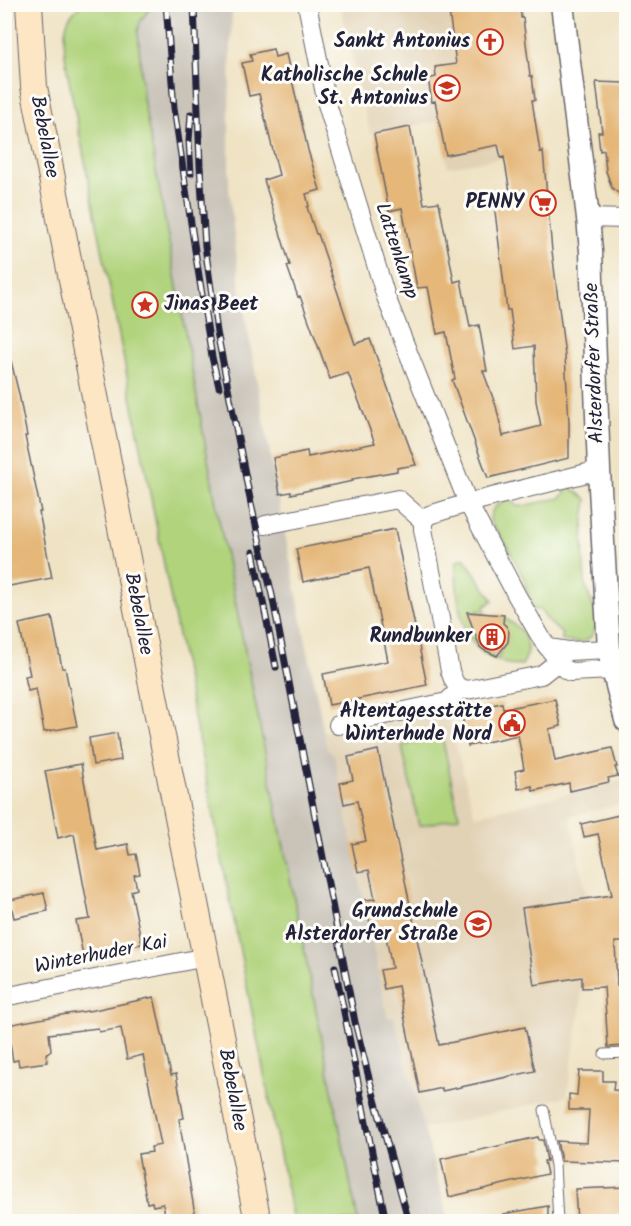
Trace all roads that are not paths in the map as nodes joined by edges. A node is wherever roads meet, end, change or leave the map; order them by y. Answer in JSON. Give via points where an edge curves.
{"nodes":[{"id":1,"x":28,"y":4,"type":"edge"},
{"id":2,"x":307,"y":4,"type":"edge"},
{"id":3,"x":562,"y":4,"type":"edge"},
{"id":4,"x":588,"y":218,"type":"junction"},
{"id":5,"x":627,"y":219,"type":"edge"},
{"id":6,"x":600,"y":470,"type":"junction"},
{"id":7,"x":468,"y":503,"type":"junction"},
{"id":8,"x":423,"y":521,"type":"junction"},
{"id":9,"x":265,"y":525,"type":"dead end"},
{"id":10,"x":554,"y":655,"type":"junction"},
{"id":11,"x":611,"y":659,"type":"junction"},
{"id":12,"x":460,"y":688,"type":"junction"},
{"id":13,"x":627,"y":720,"type":"edge"},
{"id":14,"x":338,"y":725,"type":"dead end"},
{"id":15,"x":206,"y":957,"type":"junction"},
{"id":16,"x":4,"y":997,"type":"edge"},
{"id":17,"x":627,"y":1053,"type":"edge"},
{"id":18,"x":604,"y":1054,"type":"dead end"},
{"id":19,"x":544,"y":1110,"type":"dead end"},
{"id":20,"x":258,"y":1221,"type":"edge"},
{"id":21,"x":558,"y":1221,"type":"edge"}],
"edges":[{"from":1,"to":15,"type":"main road","name":"Bebelallee","via":[[34,87]]},
{"from":2,"to":7,"type":"street","name":"Lattenkamp","via":[[327,104],[387,297]]},
{"from":3,"to":4,"type":"street","name":"Alsterdorfer Straße"},
{"from":4,"to":5,"type":"street"},
{"from":4,"to":6,"type":"street","name":"Alsterdorfer Straße"},
{"from":6,"to":7,"type":"street"},
{"from":6,"to":11,"type":"street","name":"Alsterdorfer Straße"},
{"from":7,"to":8,"type":"street","via":[[429,515]]},
{"from":7,"to":10,"type":"street","name":"Lattenkamp","via":[[517,596]]},
{"from":8,"to":9,"type":"street","via":[[398,499]]},
{"from":8,"to":12,"type":"street","via":[[450,671]]},
{"from":10,"to":11,"type":"street","via":[[568,651]]},
{"from":10,"to":12,"type":"street","via":[[541,675],[467,690]]},
{"from":11,"to":13,"type":"street","name":"Alsterdorfer Straße"},
{"from":12,"to":14,"type":"street","via":[[447,702]]},
{"from":15,"to":16,"type":"street","name":"Winterhuder Kai"},
{"from":15,"to":20,"type":"main road","name":"Bebelallee"},
{"from":17,"to":18,"type":"lane"},
{"from":19,"to":21,"type":"lane","via":[[555,1166]]}]}
